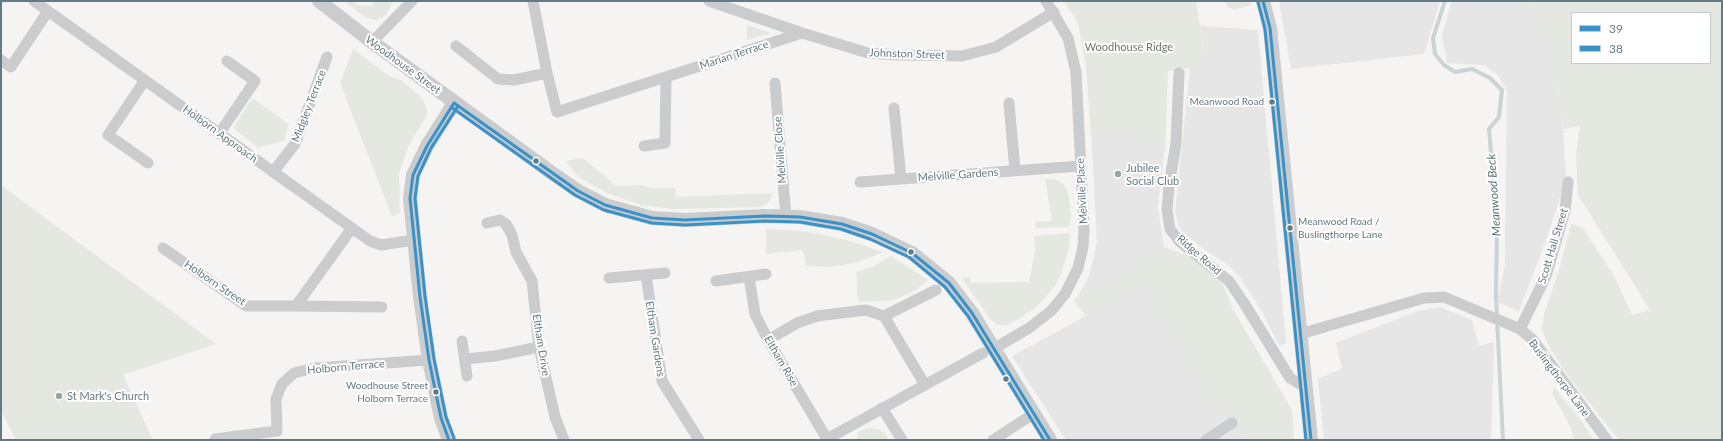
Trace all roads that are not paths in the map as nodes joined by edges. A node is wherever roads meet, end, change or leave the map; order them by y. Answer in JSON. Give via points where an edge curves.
{"nodes":[{"id":1,"x":34,"y":1,"type":"edge"},
{"id":2,"x":320,"y":1,"type":"edge"},
{"id":3,"x":412,"y":1,"type":"edge"},
{"id":4,"x":533,"y":1,"type":"edge"},
{"id":5,"x":709,"y":1,"type":"edge"},
{"id":6,"x":1046,"y":1,"type":"edge"},
{"id":7,"x":1263,"y":1,"type":"edge"},
{"id":8,"x":48,"y":11,"type":"junction"},
{"id":9,"x":1054,"y":12,"type":"junction"},
{"id":10,"x":802,"y":33,"type":"junction"},
{"id":11,"x":372,"y":42,"type":"junction"},
{"id":12,"x":456,"y":46,"type":"dead end"},
{"id":13,"x":327,"y":57,"type":"dead end"},
{"id":14,"x":1,"y":60,"type":"edge"},
{"id":15,"x":227,"y":62,"type":"dead end"},
{"id":16,"x":547,"y":73,"type":"junction"},
{"id":17,"x":1179,"y":73,"type":"dead end"},
{"id":18,"x":666,"y":77,"type":"junction"},
{"id":19,"x":145,"y":80,"type":"junction"},
{"id":20,"x":775,"y":84,"type":"dead end"},
{"id":21,"x":454,"y":103,"type":"junction"},
{"id":22,"x":1009,"y":103,"type":"dead end"},
{"id":23,"x":894,"y":108,"type":"dead end"},
{"id":24,"x":219,"y":134,"type":"junction"},
{"id":25,"x":644,"y":146,"type":"dead end"},
{"id":26,"x":148,"y":163,"type":"dead end"},
{"id":27,"x":1080,"y":166,"type":"junction"},
{"id":28,"x":1015,"y":171,"type":"junction"},
{"id":29,"x":274,"y":172,"type":"junction"},
{"id":30,"x":901,"y":179,"type":"junction"},
{"id":31,"x":860,"y":182,"type":"dead end"},
{"id":32,"x":1568,"y":182,"type":"dead end"},
{"id":33,"x":786,"y":217,"type":"junction"},
{"id":34,"x":487,"y":223,"type":"dead end"},
{"id":35,"x":352,"y":228,"type":"junction"},
{"id":36,"x":414,"y":240,"type":"junction"},
{"id":37,"x":163,"y":248,"type":"dead end"},
{"id":38,"x":665,"y":273,"type":"dead end"},
{"id":39,"x":766,"y":274,"type":"dead end"},
{"id":40,"x":646,"y":275,"type":"junction"},
{"id":41,"x":749,"y":277,"type":"junction"},
{"id":42,"x":609,"y":278,"type":"dead end"},
{"id":43,"x":716,"y":281,"type":"dead end"},
{"id":44,"x":936,"y":290,"type":"dead end"},
{"id":45,"x":296,"y":306,"type":"junction"},
{"id":46,"x":382,"y":307,"type":"dead end"},
{"id":47,"x":884,"y":316,"type":"junction"},
{"id":48,"x":1517,"y":328,"type":"junction"},
{"id":49,"x":1300,"y":334,"type":"junction"},
{"id":50,"x":768,"y":340,"type":"junction"},
{"id":51,"x":462,"y":341,"type":"dead end"},
{"id":52,"x":539,"y":347,"type":"junction"},
{"id":53,"x":989,"y":351,"type":"junction"},
{"id":54,"x":465,"y":359,"type":"junction"},
{"id":55,"x":429,"y":360,"type":"junction"},
{"id":56,"x":467,"y":376,"type":"dead end"},
{"id":57,"x":925,"y":384,"type":"junction"},
{"id":58,"x":1305,"y":387,"type":"junction"},
{"id":59,"x":882,"y":408,"type":"junction"},
{"id":60,"x":1033,"y":414,"type":"junction"},
{"id":61,"x":1232,"y":423,"type":"dead end"},
{"id":62,"x":215,"y":439,"type":"dead end"},
{"id":63,"x":449,"y":440,"type":"edge"},
{"id":64,"x":564,"y":440,"type":"edge"},
{"id":65,"x":699,"y":440,"type":"edge"},
{"id":66,"x":826,"y":440,"type":"edge"},
{"id":67,"x":902,"y":440,"type":"edge"},
{"id":68,"x":993,"y":440,"type":"edge"},
{"id":69,"x":1050,"y":440,"type":"edge"},
{"id":70,"x":1206,"y":440,"type":"edge"},
{"id":71,"x":1311,"y":440,"type":"edge"},
{"id":72,"x":1607,"y":440,"type":"edge"}],
"edges":[{"from":1,"to":8,"type":"street","name":"Holborn Approach"},
{"from":2,"to":11,"type":"street","name":"Woodhouse Street"},
{"from":3,"to":11,"type":"street"},
{"from":4,"to":16,"type":"street"},
{"from":5,"to":10,"type":"street","name":"Johnston Street"},
{"from":6,"to":9,"type":"street","name":"Melville Place"},
{"from":7,"to":49,"type":"street","via":[[1270,28]]},
{"from":8,"to":14,"type":"street","via":[[11,67]]},
{"from":8,"to":19,"type":"street","name":"Holborn Approach"},
{"from":9,"to":10,"type":"street","name":"Johnston Street","via":[[996,47],[962,56],[868,54]]},
{"from":9,"to":27,"type":"street","name":"Melville Place","via":[[1068,38],[1076,72]]},
{"from":10,"to":18,"type":"street","name":"Marian Terrace"},
{"from":11,"to":21,"type":"street","name":"Woodhouse Street"},
{"from":12,"to":16,"type":"street","via":[[498,80],[514,80]]},
{"from":13,"to":29,"type":"street","name":"Midgley Terrace","via":[[295,144]]},
{"from":15,"to":24,"type":"street","via":[[255,81]]},
{"from":16,"to":18,"type":"street","name":"Marian Terrace","via":[[557,112]]},
{"from":17,"to":58,"type":"street","name":"Ridge Road","via":[[1176,143],[1169,186],[1170,229],[1180,242],[1229,281],[1290,378]]},
{"from":18,"to":25,"type":"street","via":[[665,143]]},
{"from":19,"to":24,"type":"street","name":"Holborn Approach"},
{"from":19,"to":26,"type":"street","via":[[108,135]]},
{"from":20,"to":33,"type":"street","name":"Melville Close"},
{"from":21,"to":33,"type":"street","name":"Woodhouse Street","via":[[578,192],[605,206],[652,218]]},
{"from":21,"to":36,"type":"street","via":[[427,146],[413,175],[410,198]]},
{"from":22,"to":28,"type":"street"},
{"from":23,"to":30,"type":"street"},
{"from":24,"to":29,"type":"street","name":"Holborn Approach"},
{"from":27,"to":28,"type":"street","name":"Melville Gardens"},
{"from":27,"to":53,"type":"street","name":"Melville Place","via":[[1084,228],[1078,268],[1065,294],[1051,311],[1029,328]]},
{"from":28,"to":30,"type":"street","name":"Melville Gardens"},
{"from":29,"to":35,"type":"street","name":"Holborn Approach"},
{"from":30,"to":31,"type":"street","name":"Melville Gardens"},
{"from":32,"to":48,"type":"street","name":"Scott Hall Street","via":[[1565,211],[1546,276]]},
{"from":33,"to":53,"type":"street","name":"Woodhouse Street","via":[[842,224],[872,234],[912,253],[949,283],[972,313]]},
{"from":34,"to":52,"type":"street","name":"Eltham Drive","via":[[500,220],[506,224],[516,252],[532,281]]},
{"from":35,"to":36,"type":"street","name":"Holborn Approach","via":[[370,242],[381,245]]},
{"from":35,"to":45,"type":"street"},
{"from":36,"to":55,"type":"street"},
{"from":37,"to":45,"type":"street","name":"Holborn Street","via":[[246,306]]},
{"from":38,"to":40,"type":"street"},
{"from":39,"to":41,"type":"street"},
{"from":40,"to":42,"type":"street"},
{"from":40,"to":65,"type":"street","name":"Eltham Gardens","via":[[662,381]]},
{"from":41,"to":43,"type":"street"},
{"from":41,"to":50,"type":"street","name":"Eltham Rise","via":[[756,314]]},
{"from":44,"to":47,"type":"street"},
{"from":45,"to":46,"type":"street","name":"Holborn Street"},
{"from":47,"to":50,"type":"street","via":[[866,310],[817,316],[797,323]]},
{"from":47,"to":57,"type":"street"},
{"from":48,"to":49,"type":"street","name":"Buslingthorpe Lane","via":[[1444,297],[1424,298]]},
{"from":48,"to":72,"type":"street","name":"Buslingthorpe Lane","via":[[1533,340]]},
{"from":49,"to":58,"type":"street"},
{"from":50,"to":66,"type":"street","name":"Eltham Rise"},
{"from":51,"to":54,"type":"street"},
{"from":52,"to":54,"type":"street"},
{"from":52,"to":64,"type":"street","name":"Eltham Drive","via":[[555,417]]},
{"from":53,"to":57,"type":"street","name":"Melville Place"},
{"from":53,"to":60,"type":"street","name":"Woodhouse Street"},
{"from":54,"to":56,"type":"street"},
{"from":55,"to":62,"type":"street","name":"Holborn Terrace","via":[[315,368],[294,373],[282,384],[276,398],[277,431]]},
{"from":55,"to":63,"type":"street","via":[[441,418]]},
{"from":57,"to":59,"type":"street","name":"Melville Place"},
{"from":58,"to":71,"type":"street"},
{"from":59,"to":66,"type":"street","name":"Melville Place"},
{"from":59,"to":67,"type":"street"},
{"from":60,"to":68,"type":"street"},
{"from":60,"to":69,"type":"street","name":"Woodhouse Street"},
{"from":61,"to":70,"type":"street"}]}
